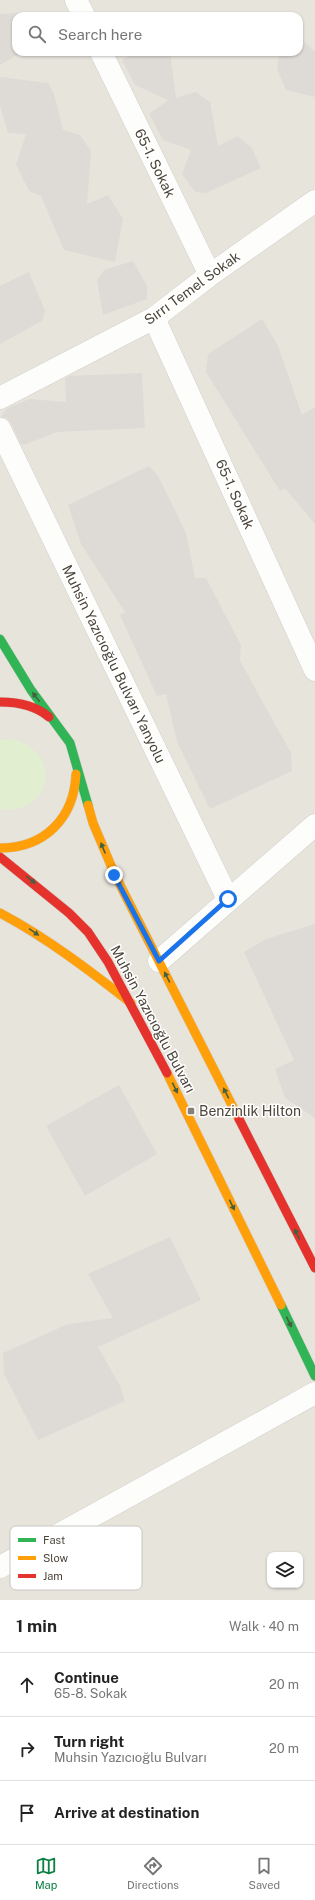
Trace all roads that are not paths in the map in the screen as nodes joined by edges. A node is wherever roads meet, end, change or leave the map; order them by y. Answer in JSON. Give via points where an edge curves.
{"nodes":[{"id":1,"x":76,"y":0,"type":"edge"},
{"id":2,"x":82,"y":12,"type":"edge"},
{"id":3,"x":103,"y":56,"type":"edge"},
{"id":4,"x":315,"y":201,"type":"edge"},
{"id":5,"x":210,"y":275,"type":"junction"},
{"id":6,"x":154,"y":318,"type":"junction"},
{"id":7,"x":0,"y":398,"type":"edge"},
{"id":8,"x":0,"y":429,"type":"edge"},
{"id":9,"x":0,"y":639,"type":"edge"},
{"id":10,"x":315,"y":670,"type":"edge"},
{"id":11,"x":0,"y":702,"type":"edge"},
{"id":12,"x":60,"y":728,"type":"junction"},
{"id":13,"x":76,"y":761,"type":"junction"},
{"id":14,"x":315,"y":825,"type":"edge"},
{"id":15,"x":0,"y":848,"type":"edge"},
{"id":16,"x":0,"y":857,"type":"edge"},
{"id":17,"x":228,"y":899,"type":"junction"},
{"id":18,"x":0,"y":913,"type":"edge"},
{"id":19,"x":159,"y":961,"type":"junction"},
{"id":20,"x":132,"y":1003,"type":"junction"},
{"id":21,"x":315,"y":1268,"type":"edge"},
{"id":22,"x":315,"y":1376,"type":"edge"},
{"id":23,"x":315,"y":1393,"type":"edge"},
{"id":24,"x":74,"y":1526,"type":"edge"},
{"id":25,"x":10,"y":1561,"type":"edge"},
{"id":26,"x":0,"y":1567,"type":"edge"}],
"edges":[{"from":1,"to":2,"type":"street"},
{"from":3,"to":5,"type":"street","name":"65-1. Sokak"},
{"from":4,"to":5,"type":"street","name":"Sırrı Temel Sokak"},
{"from":5,"to":6,"type":"street","name":"Sırrı Temel Sokak"},
{"from":6,"to":7,"type":"street","name":"Sırrı Temel Sokak"},
{"from":6,"to":10,"type":"street","name":"65-1. Sokak"},
{"from":8,"to":17,"type":"street","name":"Muhsin Yazıcıoğlu Bulvarı Yanyolu"},
{"from":12,"to":9,"type":"main road","one_way":true,"via":[[31,690]]},
{"from":11,"to":12,"type":"main road","via":[[30,706],[46,715]]},
{"from":12,"to":13,"type":"main road","via":[[70,743]]},
{"from":13,"to":15,"type":"main road","via":[[77,779],[73,798],[66,814],[54,829],[22,846]]},
{"from":19,"to":13,"type":"main road","one_way":true,"via":[[114,875],[93,823]]},
{"from":14,"to":17,"type":"street"},
{"from":16,"to":20,"type":"main road","name":"Muhsin Yazıcıoğlu Bulvarı","one_way":true,"via":[[40,888],[88,932]]},
{"from":17,"to":19,"type":"street"},
{"from":18,"to":20,"type":"main road","one_way":true,"via":[[24,925],[86,967]]},
{"from":21,"to":19,"type":"main road","one_way":true},
{"from":20,"to":22,"type":"main road","name":"Muhsin Yazıcıoğlu Bulvarı","one_way":true},
{"from":23,"to":24,"type":"street"},
{"from":25,"to":26,"type":"street"}]}
